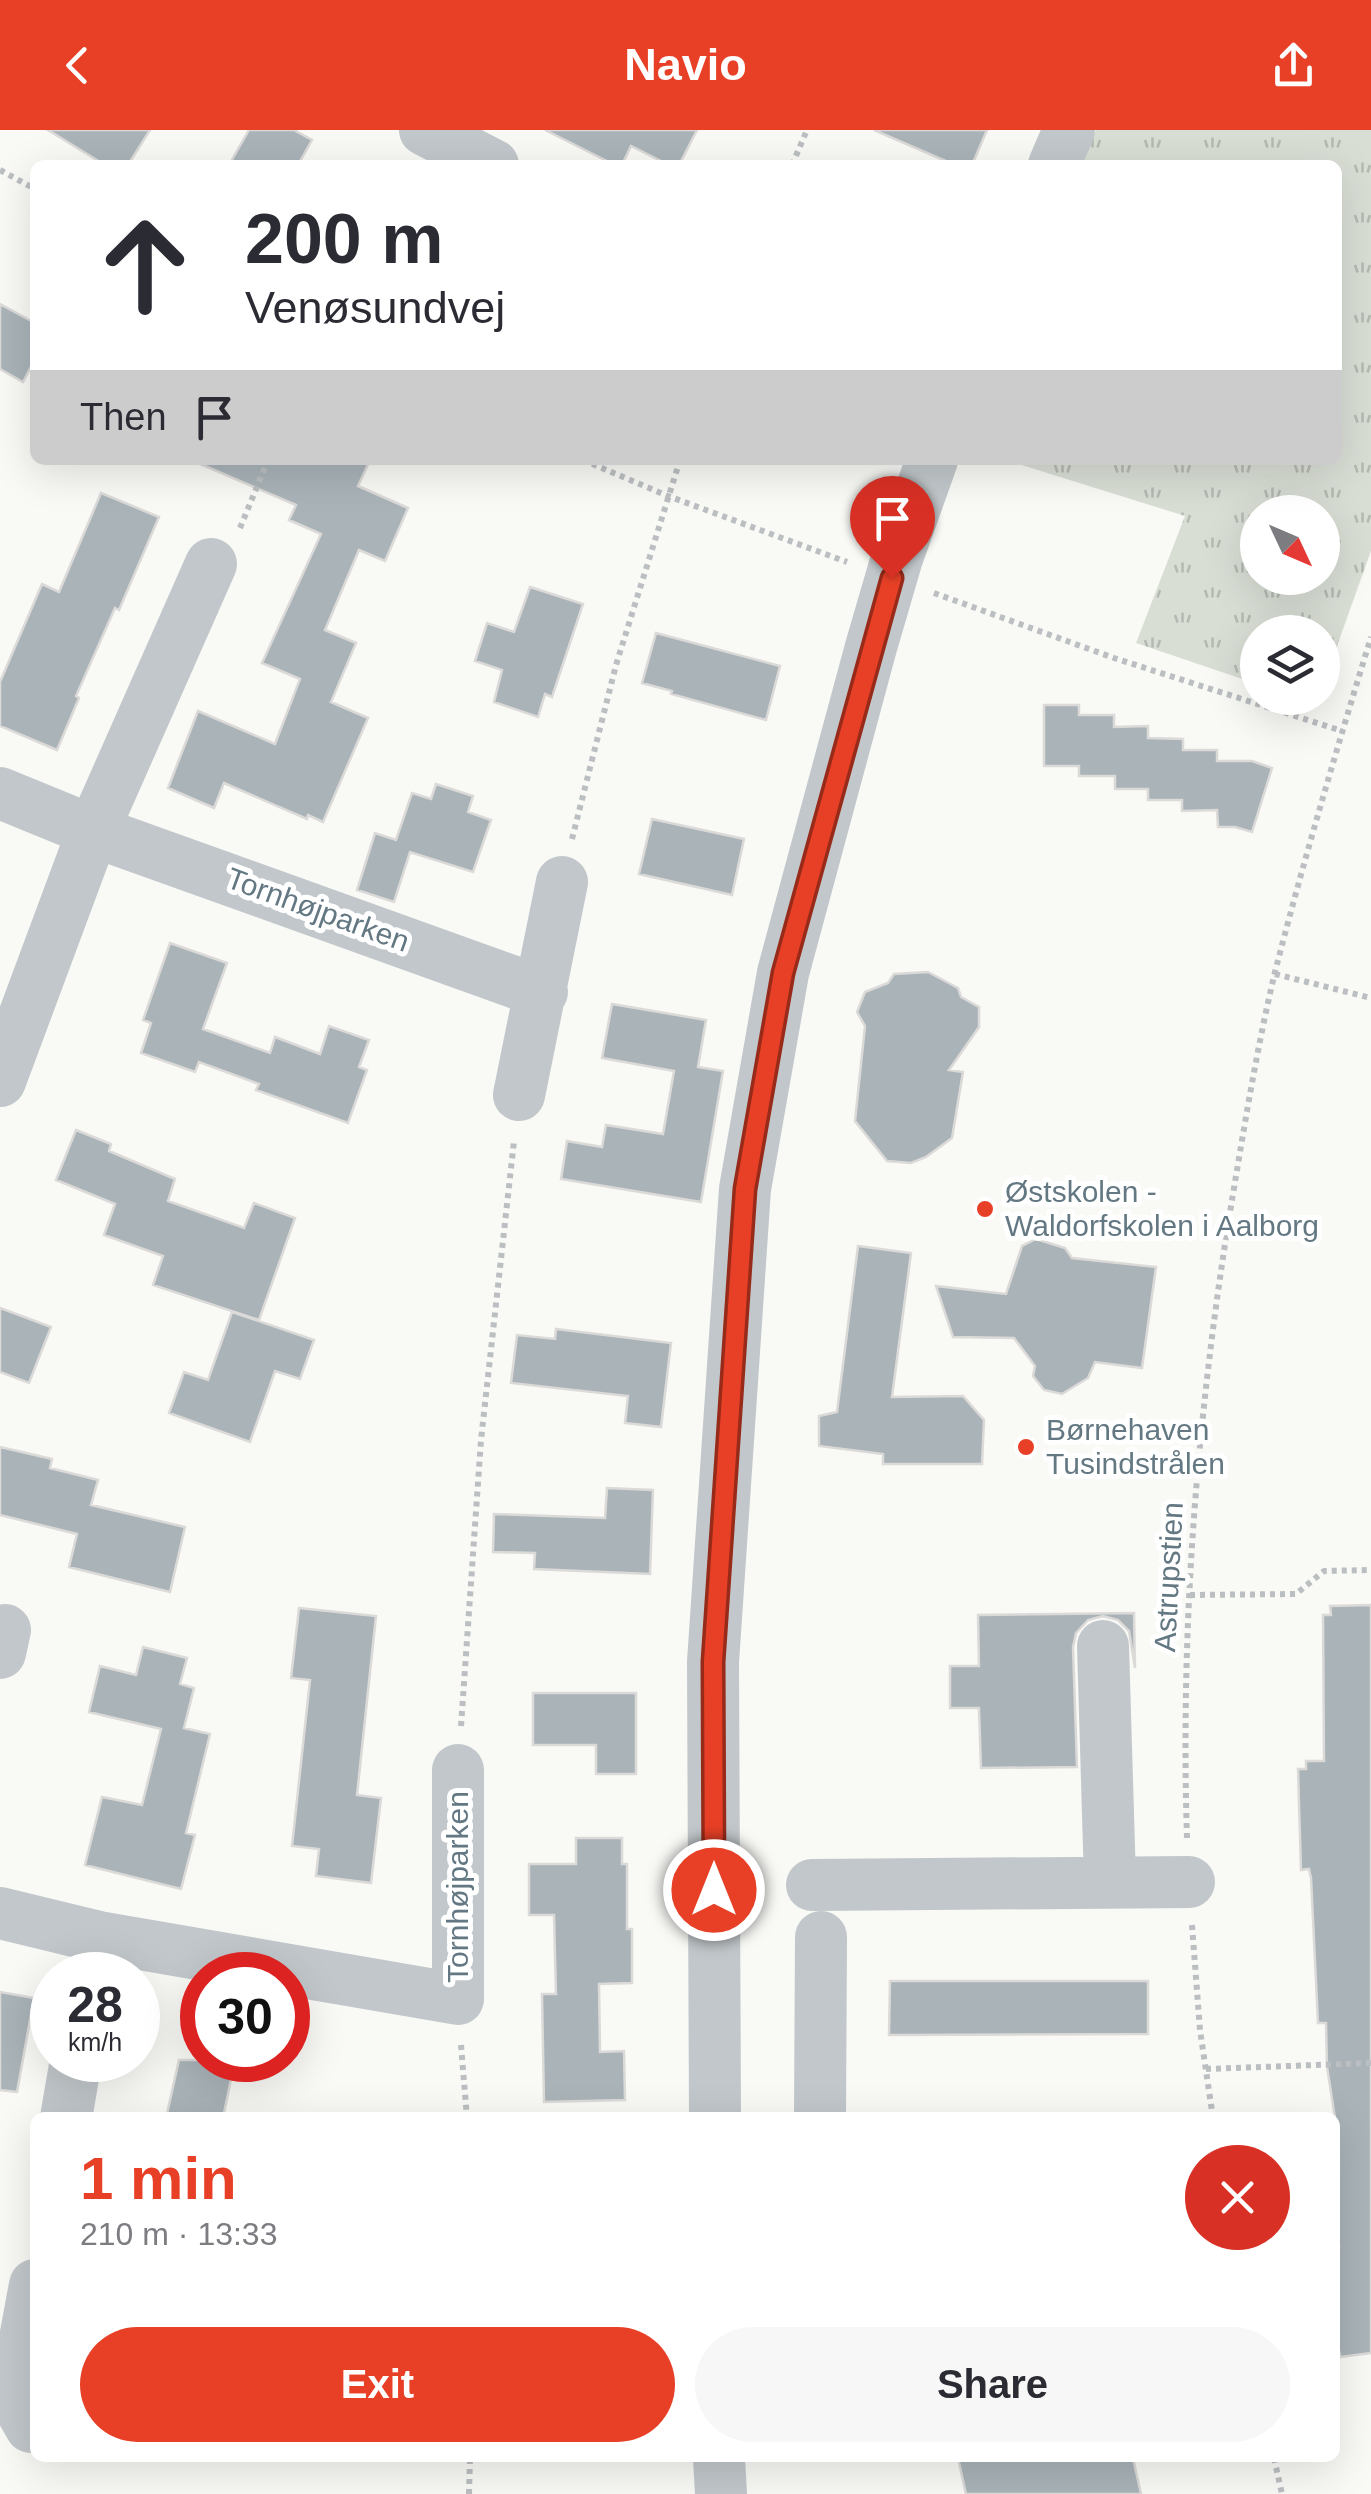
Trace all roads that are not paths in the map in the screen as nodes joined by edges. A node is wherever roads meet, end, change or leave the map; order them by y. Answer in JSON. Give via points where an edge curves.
{"nodes":[{"id":1,"x":425,"y":130,"type":"edge"},
{"id":2,"x":1069,"y":130,"type":"edge"},
{"id":3,"x":483,"y":160,"type":"edge"},
{"id":4,"x":1056,"y":160,"type":"edge"},
{"id":5,"x":930,"y":465,"type":"edge"},
{"id":6,"x":211,"y":564,"type":"road end"},
{"id":7,"x":0,"y":792,"type":"edge"},
{"id":8,"x":92,"y":831,"type":"junction"},
{"id":9,"x":562,"y":882,"type":"road end"},
{"id":10,"x":542,"y":992,"type":"junction"},
{"id":11,"x":0,"y":1081,"type":"edge"},
{"id":12,"x":519,"y":1095,"type":"road end"},
{"id":13,"x":1103,"y":1646,"type":"dead end"},
{"id":14,"x":458,"y":1770,"type":"road end"},
{"id":15,"x":1110,"y":1881,"type":"junction"},
{"id":16,"x":1188,"y":1882,"type":"road end"},
{"id":17,"x":812,"y":1885,"type":"dead end"},
{"id":18,"x":0,"y":1913,"type":"edge"},
{"id":19,"x":821,"y":1937,"type":"dead end"},
{"id":20,"x":86,"y":1952,"type":"edge"},
{"id":21,"x":160,"y":1964,"type":"edge"},
{"id":22,"x":72,"y":2082,"type":"edge"},
{"id":23,"x":67,"y":2112,"type":"edge"},
{"id":24,"x":715,"y":2112,"type":"edge"},
{"id":25,"x":820,"y":2112,"type":"edge"},
{"id":26,"x":30,"y":2312,"type":"edge"},
{"id":27,"x":30,"y":2425,"type":"edge"},
{"id":28,"x":718,"y":2462,"type":"edge"},
{"id":29,"x":721,"y":2494,"type":"edge"}],
"edges":[{"from":1,"to":3,"type":"street"},
{"from":2,"to":4,"type":"street"},
{"from":5,"to":24,"type":"street","via":[[871,648],[783,973],[745,1189],[713,1662]]},
{"from":6,"to":8,"type":"street"},
{"from":7,"to":8,"type":"street","name":"Tornhøjparken"},
{"from":8,"to":10,"type":"street","name":"Tornhøjparken"},
{"from":8,"to":11,"type":"street"},
{"from":9,"to":10,"type":"street"},
{"from":10,"to":12,"type":"street"},
{"from":13,"to":15,"type":"street"},
{"from":14,"to":21,"type":"street","name":"Tornhøjparken","via":[[458,1999]]},
{"from":15,"to":16,"type":"street"},
{"from":15,"to":17,"type":"street"},
{"from":18,"to":20,"type":"street","name":"Tornhøjparken"},
{"from":19,"to":25,"type":"street"},
{"from":22,"to":23,"type":"street"},
{"from":26,"to":27,"type":"street","via":[[14,2398]]},
{"from":28,"to":29,"type":"street"}]}
